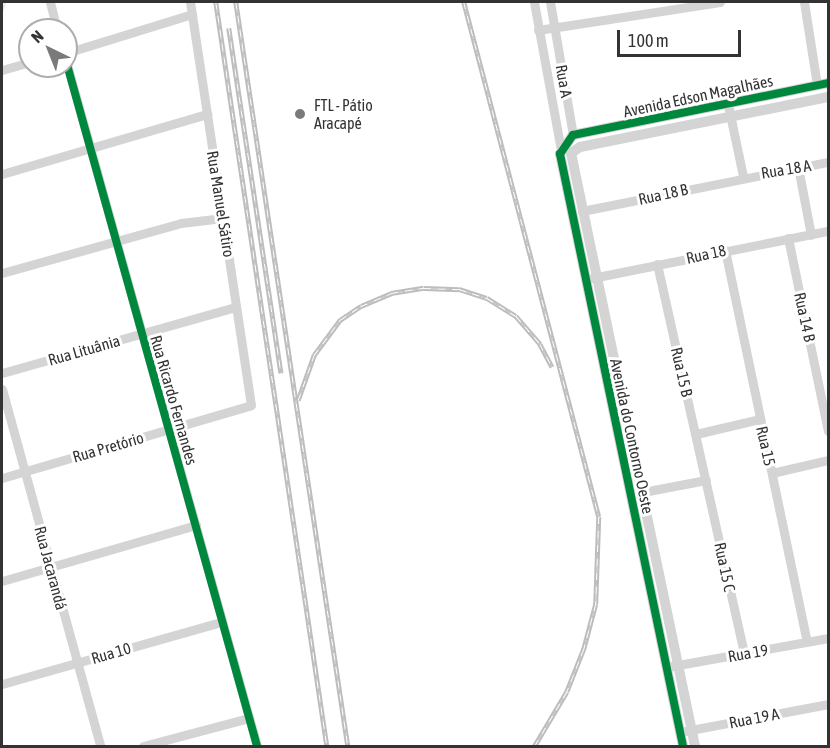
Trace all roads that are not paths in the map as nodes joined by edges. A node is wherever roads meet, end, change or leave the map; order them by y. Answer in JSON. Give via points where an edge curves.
{"nodes":[{"id":1,"x":50,"y":2,"type":"edge"},
{"id":2,"x":190,"y":2,"type":"edge"},
{"id":3,"x":534,"y":2,"type":"edge"},
{"id":4,"x":550,"y":2,"type":"edge"},
{"id":5,"x":720,"y":2,"type":"edge"},
{"id":6,"x":804,"y":2,"type":"edge"},
{"id":7,"x":192,"y":14,"type":"junction"},
{"id":8,"x":54,"y":18,"type":"edge"},
{"id":9,"x":554,"y":27,"type":"junction"},
{"id":10,"x":538,"y":30,"type":"junction"},
{"id":11,"x":78,"y":49,"type":"edge"},
{"id":12,"x":560,"y":60,"type":"junction"},
{"id":13,"x":544,"y":63,"type":"junction"},
{"id":14,"x":18,"y":66,"type":"edge"},
{"id":15,"x":2,"y":70,"type":"edge"},
{"id":16,"x":71,"y":78,"type":"edge"},
{"id":17,"x":563,"y":81,"type":"junction"},
{"id":18,"x":548,"y":84,"type":"junction"},
{"id":19,"x":823,"y":84,"type":"edge"},
{"id":20,"x":828,"y":97,"type":"edge"},
{"id":21,"x":728,"y":105,"type":"junction"},
{"id":22,"x":207,"y":114,"type":"junction"},
{"id":23,"x":730,"y":118,"type":"junction"},
{"id":24,"x":573,"y":135,"type":"junction"},
{"id":25,"x":580,"y":147,"type":"joint"},
{"id":26,"x":90,"y":149,"type":"junction"},
{"id":27,"x":561,"y":151,"type":"junction"},
{"id":28,"x":828,"y":162,"type":"edge"},
{"id":29,"x":798,"y":167,"type":"junction"},
{"id":30,"x":2,"y":174,"type":"edge"},
{"id":31,"x":743,"y":176,"type":"junction"},
{"id":32,"x":582,"y":211,"type":"junction"},
{"id":33,"x":223,"y":218,"type":"junction"},
{"id":34,"x":828,"y":231,"type":"edge"},
{"id":35,"x":812,"y":235,"type":"junction"},
{"id":36,"x":788,"y":238,"type":"junction"},
{"id":37,"x":117,"y":243,"type":"junction"},
{"id":38,"x":725,"y":250,"type":"junction"},
{"id":39,"x":657,"y":264,"type":"junction"},
{"id":40,"x":2,"y":273,"type":"edge"},
{"id":41,"x":596,"y":277,"type":"junction"},
{"id":42,"x":585,"y":279,"type":"junction"},
{"id":43,"x":236,"y":307,"type":"junction"},
{"id":44,"x":141,"y":334,"type":"junction"},
{"id":45,"x":2,"y":373,"type":"edge"},
{"id":46,"x":619,"y":380,"type":"junction"},
{"id":47,"x":606,"y":383,"type":"junction"},
{"id":48,"x":2,"y":389,"type":"edge"},
{"id":49,"x":624,"y":401,"type":"junction"},
{"id":50,"x":611,"y":404,"type":"junction"},
{"id":51,"x":250,"y":407,"type":"joint"},
{"id":52,"x":826,"y":408,"type":"edge"},
{"id":53,"x":760,"y":419,"type":"junction"},
{"id":54,"x":169,"y":429,"type":"junction"},
{"id":55,"x":828,"y":431,"type":"edge"},
{"id":56,"x":696,"y":434,"type":"junction"},
{"id":57,"x":828,"y":460,"type":"edge"},
{"id":58,"x":25,"y":471,"type":"junction"},
{"id":59,"x":772,"y":473,"type":"junction"},
{"id":60,"x":2,"y":478,"type":"edge"},
{"id":61,"x":706,"y":480,"type":"junction"},
{"id":62,"x":644,"y":492,"type":"junction"},
{"id":63,"x":196,"y":525,"type":"junction"},
{"id":64,"x":652,"y":535,"type":"junction"},
{"id":65,"x":640,"y":538,"type":"junction"},
{"id":66,"x":656,"y":557,"type":"junction"},
{"id":67,"x":645,"y":560,"type":"junction"},
{"id":68,"x":51,"y":567,"type":"junction"},
{"id":69,"x":2,"y":581,"type":"edge"},
{"id":70,"x":221,"y":622,"type":"junction"},
{"id":71,"x":828,"y":638,"type":"edge"},
{"id":72,"x":807,"y":642,"type":"junction"},
{"id":73,"x":744,"y":654,"type":"junction"},
{"id":74,"x":77,"y":662,"type":"junction"},
{"id":75,"x":679,"y":666,"type":"junction"},
{"id":76,"x":667,"y":667,"type":"junction"},
{"id":77,"x":2,"y":684,"type":"edge"},
{"id":78,"x":828,"y":704,"type":"edge"},
{"id":79,"x":249,"y":718,"type":"junction"},
{"id":80,"x":692,"y":730,"type":"junction"},
{"id":81,"x":680,"y":732,"type":"junction"},
{"id":82,"x":100,"y":747,"type":"edge"},
{"id":83,"x":143,"y":747,"type":"edge"},
{"id":84,"x":257,"y":747,"type":"edge"},
{"id":85,"x":683,"y":747,"type":"edge"},
{"id":86,"x":695,"y":747,"type":"edge"}],
"edges":[{"from":1,"to":8,"type":"street"},
{"from":2,"to":7,"type":"street","name":"Rua Manuel Sátiro"},
{"from":3,"to":10,"type":"street"},
{"from":4,"to":9,"type":"street","name":"Rua A"},
{"from":5,"to":9,"type":"street"},
{"from":6,"to":19,"type":"street"},
{"from":7,"to":11,"type":"street"},
{"from":7,"to":22,"type":"street","name":"Rua Manuel Sátiro"},
{"from":9,"to":10,"type":"street"},
{"from":9,"to":12,"type":"street","name":"Rua A"},
{"from":10,"to":13,"type":"street"},
{"from":12,"to":13,"type":"street"},
{"from":12,"to":17,"type":"street","name":"Rua A"},
{"from":13,"to":18,"type":"street"},
{"from":14,"to":15,"type":"street"},
{"from":16,"to":26,"type":"street","name":"Rua Ricardo Fernandes"},
{"from":17,"to":18,"type":"street"},
{"from":17,"to":24,"type":"street","name":"Rua A"},
{"from":18,"to":27,"type":"street"},
{"from":19,"to":21,"type":"street","name":"Avenida Edson Magalhães"},
{"from":20,"to":23,"type":"street","name":"Avenida Edson Magalhães"},
{"from":21,"to":23,"type":"street"},
{"from":21,"to":24,"type":"street","name":"Avenida Edson Magalhães"},
{"from":22,"to":26,"type":"street"},
{"from":22,"to":33,"type":"street","name":"Rua Manuel Sátiro"},
{"from":23,"to":25,"type":"street","name":"Avenida Edson Magalhães"},
{"from":23,"to":31,"type":"street"},
{"from":24,"to":27,"type":"street"},
{"from":25,"to":32,"type":"street","name":"Avenida do Contorno Oeste","via":[[571,154]]},
{"from":26,"to":30,"type":"street"},
{"from":26,"to":37,"type":"street","name":"Rua Ricardo Fernandes"},
{"from":27,"to":42,"type":"street","name":"Avenida do Contorno Oeste"},
{"from":28,"to":29,"type":"street","name":"Rua 18 A"},
{"from":29,"to":31,"type":"street","name":"Rua 18 A"},
{"from":29,"to":35,"type":"street"},
{"from":31,"to":32,"type":"street","name":"Rua 18 B"},
{"from":32,"to":41,"type":"street","name":"Avenida do Contorno Oeste"},
{"from":33,"to":37,"type":"street","via":[[181,223]]},
{"from":33,"to":43,"type":"street","name":"Rua Manuel Sátiro"},
{"from":34,"to":35,"type":"street","name":"Rua 18"},
{"from":35,"to":36,"type":"street","name":"Rua 18"},
{"from":36,"to":38,"type":"street","name":"Rua 18"},
{"from":36,"to":52,"type":"street","name":"Rua 14 B"},
{"from":37,"to":40,"type":"street"},
{"from":37,"to":44,"type":"street","name":"Rua Ricardo Fernandes"},
{"from":38,"to":39,"type":"street","name":"Rua 18"},
{"from":38,"to":53,"type":"street","name":"Rua 15"},
{"from":39,"to":41,"type":"street","name":"Rua 18"},
{"from":39,"to":56,"type":"street","name":"Rua 15 B"},
{"from":41,"to":42,"type":"street","name":"Rua 18"},
{"from":41,"to":46,"type":"street","name":"Avenida do Contorno Oeste"},
{"from":42,"to":47,"type":"street","name":"Avenida do Contorno Oeste"},
{"from":43,"to":44,"type":"street","name":"Rua Lituânia"},
{"from":43,"to":51,"type":"street","name":"Rua Manuel Sátiro"},
{"from":44,"to":45,"type":"street","name":"Rua Lituânia"},
{"from":44,"to":54,"type":"street","name":"Rua Ricardo Fernandes"},
{"from":46,"to":47,"type":"street"},
{"from":46,"to":49,"type":"street","name":"Avenida do Contorno Oeste"},
{"from":47,"to":50,"type":"street","name":"Avenida do Contorno Oeste"},
{"from":48,"to":58,"type":"street","name":"Rua Jacarandá"},
{"from":49,"to":50,"type":"street"},
{"from":49,"to":62,"type":"street","name":"Avenida do Contorno Oeste"},
{"from":50,"to":65,"type":"street","name":"Avenida do Contorno Oeste"},
{"from":51,"to":54,"type":"street","name":"Rua Pretório"},
{"from":52,"to":55,"type":"street","name":"Rua 14 B"},
{"from":53,"to":56,"type":"street"},
{"from":53,"to":59,"type":"street","name":"Rua 15"},
{"from":54,"to":58,"type":"street","name":"Rua Pretório"},
{"from":54,"to":63,"type":"street","name":"Rua Ricardo Fernandes"},
{"from":56,"to":61,"type":"street","name":"Rua 15 B"},
{"from":57,"to":59,"type":"street"},
{"from":58,"to":60,"type":"street","name":"Rua Pretório"},
{"from":58,"to":68,"type":"street","name":"Rua Jacarandá"},
{"from":59,"to":72,"type":"street","name":"Rua 15"},
{"from":61,"to":62,"type":"street"},
{"from":61,"to":73,"type":"street","name":"Rua 15 C"},
{"from":62,"to":64,"type":"street","name":"Avenida do Contorno Oeste"},
{"from":63,"to":68,"type":"street"},
{"from":63,"to":70,"type":"street","name":"Rua Ricardo Fernandes"},
{"from":64,"to":65,"type":"street"},
{"from":64,"to":66,"type":"street","name":"Avenida do Contorno Oeste"},
{"from":65,"to":67,"type":"street","name":"Avenida do Contorno Oeste"},
{"from":66,"to":67,"type":"street"},
{"from":66,"to":75,"type":"street","name":"Avenida do Contorno Oeste"},
{"from":67,"to":76,"type":"street","name":"Avenida do Contorno Oeste"},
{"from":68,"to":69,"type":"street"},
{"from":68,"to":74,"type":"street","name":"Rua Jacarandá"},
{"from":70,"to":74,"type":"street","name":"Rua 10"},
{"from":70,"to":79,"type":"street","name":"Rua Ricardo Fernandes"},
{"from":71,"to":72,"type":"street","name":"Rua 19"},
{"from":72,"to":73,"type":"street","name":"Rua 19"},
{"from":73,"to":75,"type":"street","name":"Rua 19"},
{"from":74,"to":77,"type":"street","name":"Rua 10"},
{"from":74,"to":82,"type":"street","name":"Rua Jacarandá"},
{"from":75,"to":76,"type":"street","name":"Rua 19"},
{"from":75,"to":80,"type":"street","name":"Avenida do Contorno Oeste"},
{"from":76,"to":81,"type":"street","name":"Avenida do Contorno Oeste"},
{"from":78,"to":80,"type":"street","name":"Rua 19 A"},
{"from":79,"to":83,"type":"street"},
{"from":79,"to":84,"type":"street","name":"Rua Ricardo Fernandes"},
{"from":80,"to":81,"type":"street","name":"Rua 19 A"},
{"from":80,"to":86,"type":"street","name":"Avenida do Contorno Oeste"},
{"from":81,"to":85,"type":"street","name":"Avenida do Contorno Oeste"}]}
